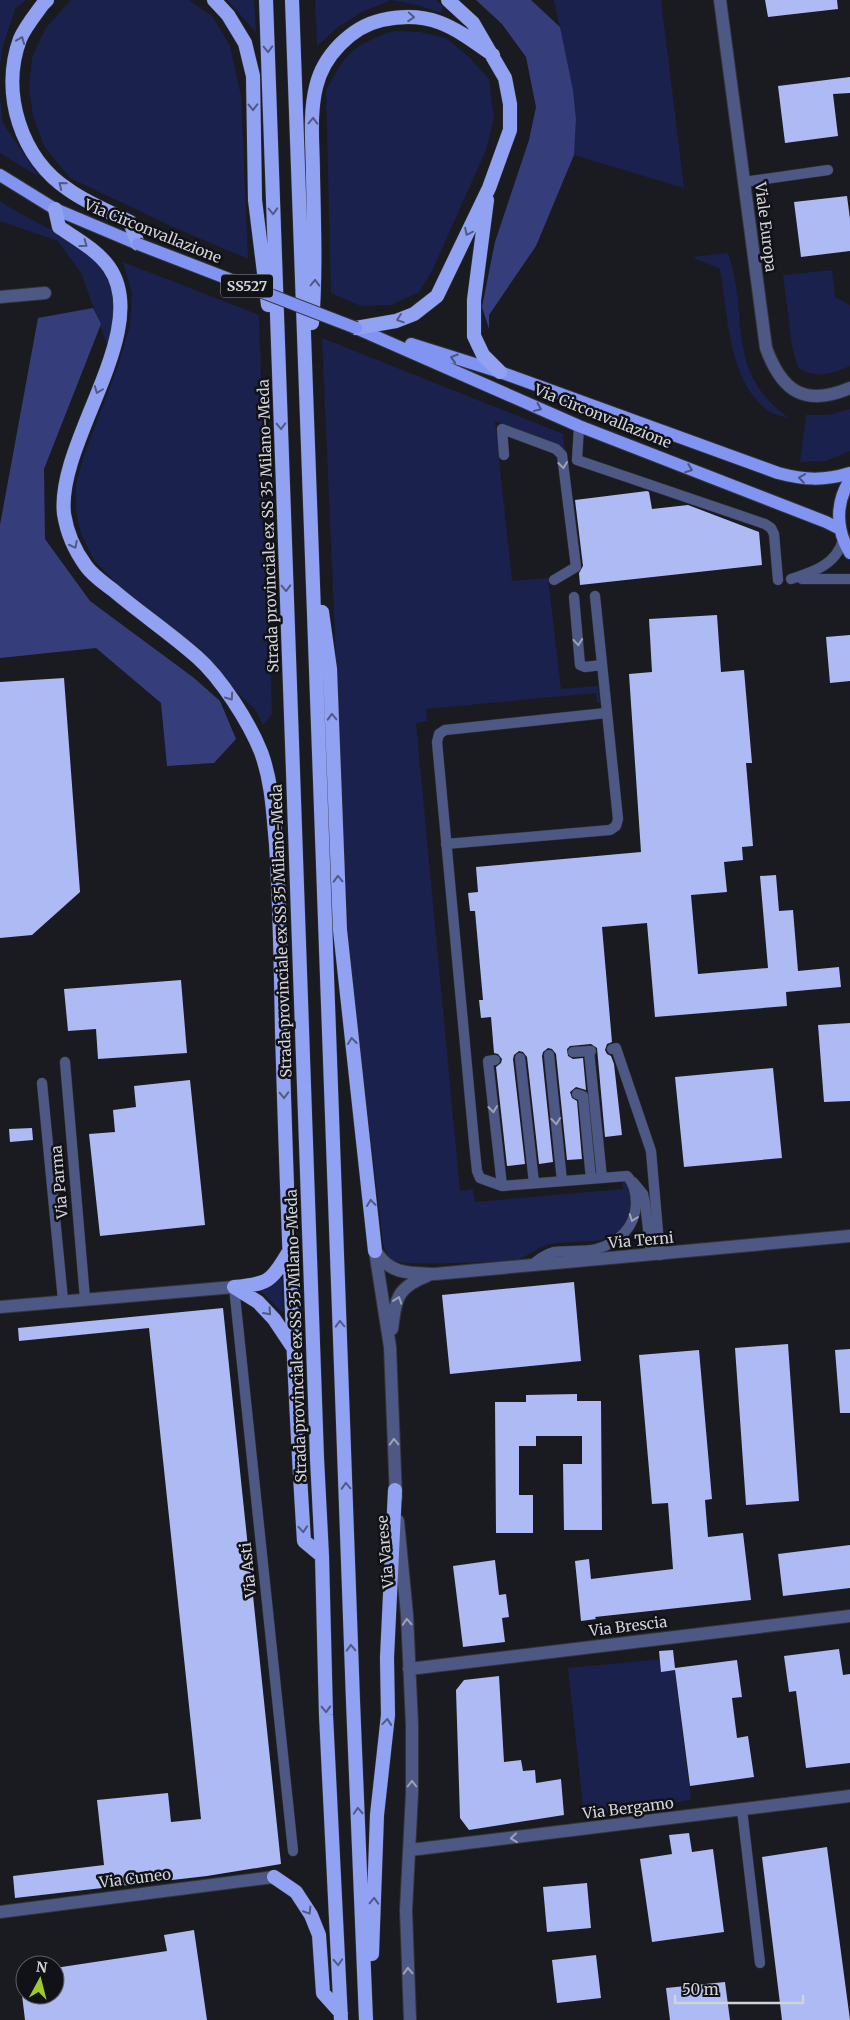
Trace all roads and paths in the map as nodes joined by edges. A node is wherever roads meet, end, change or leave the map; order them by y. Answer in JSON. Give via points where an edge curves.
{"nodes":[{"id":1,"x":47,"y":0,"type":"edge"},
{"id":2,"x":214,"y":0,"type":"edge"},
{"id":3,"x":266,"y":0,"type":"edge"},
{"id":4,"x":292,"y":0,"type":"edge"},
{"id":5,"x":448,"y":0,"type":"edge"},
{"id":6,"x":720,"y":0,"type":"edge"},
{"id":7,"x":493,"y":55,"type":"junction"},
{"id":8,"x":828,"y":170,"type":"dead end"},
{"id":9,"x":0,"y":175,"type":"edge"},
{"id":10,"x":744,"y":182,"type":"junction"},
{"id":11,"x":489,"y":188,"type":"junction"},
{"id":12,"x":55,"y":209,"type":"junction"},
{"id":13,"x":138,"y":244,"type":"junction"},
{"id":14,"x":44,"y":293,"type":"dead end"},
{"id":15,"x":0,"y":297,"type":"edge"},
{"id":16,"x":356,"y":328,"type":"junction"},
{"id":17,"x":500,"y":372,"type":"junction"},
{"id":18,"x":850,"y":388,"type":"edge"},
{"id":19,"x":280,"y":398,"type":"junction"},
{"id":20,"x":306,"y":401,"type":"junction"},
{"id":21,"x":579,"y":426,"type":"junction"},
{"id":22,"x":504,"y":455,"type":"dead end"},
{"id":23,"x":850,"y":473,"type":"edge"},
{"id":24,"x":850,"y":480,"type":"edge"},
{"id":25,"x":842,"y":535,"type":"junction"},
{"id":26,"x":312,"y":540,"type":"junction"},
{"id":27,"x":850,"y":553,"type":"edge"},
{"id":28,"x":850,"y":579,"type":"edge"},
{"id":29,"x":554,"y":580,"type":"dead end"},
{"id":30,"x":778,"y":580,"type":"dead end"},
{"id":31,"x":595,"y":596,"type":"dead end"},
{"id":32,"x":574,"y":597,"type":"dead end"},
{"id":33,"x":602,"y":665,"type":"junction"},
{"id":34,"x":606,"y":713,"type":"junction"},
{"id":35,"x":446,"y":844,"type":"junction"},
{"id":36,"x":612,"y":1049,"type":"dead end"},
{"id":37,"x":573,"y":1052,"type":"dead end"},
{"id":38,"x":548,"y":1055,"type":"dead end"},
{"id":39,"x":520,"y":1058,"type":"dead end"},
{"id":40,"x":491,"y":1060,"type":"dead end"},
{"id":41,"x":65,"y":1062,"type":"dead end"},
{"id":42,"x":42,"y":1083,"type":"dead end"},
{"id":43,"x":577,"y":1094,"type":"dead end"},
{"id":44,"x":602,"y":1178,"type":"junction"},
{"id":45,"x":591,"y":1179,"type":"junction"},
{"id":46,"x":562,"y":1181,"type":"junction"},
{"id":47,"x":632,"y":1181,"type":"junction"},
{"id":48,"x":534,"y":1183,"type":"junction"},
{"id":49,"x":502,"y":1186,"type":"junction"},
{"id":50,"x":850,"y":1236,"type":"edge"},
{"id":51,"x":376,"y":1251,"type":"junction"},
{"id":52,"x":288,"y":1252,"type":"junction"},
{"id":53,"x":655,"y":1255,"type":"junction"},
{"id":54,"x":531,"y":1266,"type":"junction"},
{"id":55,"x":435,"y":1274,"type":"junction"},
{"id":56,"x":234,"y":1287,"type":"junction"},
{"id":57,"x":86,"y":1298,"type":"junction"},
{"id":58,"x":63,"y":1300,"type":"junction"},
{"id":59,"x":0,"y":1307,"type":"edge"},
{"id":60,"x":293,"y":1347,"type":"junction"},
{"id":61,"x":390,"y":1347,"type":"junction"},
{"id":62,"x":396,"y":1490,"type":"junction"},
{"id":63,"x":322,"y":1556,"type":"junction"},
{"id":64,"x":850,"y":1616,"type":"edge"},
{"id":65,"x":409,"y":1669,"type":"junction"},
{"id":66,"x":850,"y":1796,"type":"edge"},
{"id":67,"x":742,"y":1810,"type":"junction"},
{"id":68,"x":293,"y":1850,"type":"dead end"},
{"id":69,"x":410,"y":1850,"type":"junction"},
{"id":70,"x":274,"y":1877,"type":"joint"},
{"id":71,"x":0,"y":1912,"type":"edge"},
{"id":72,"x":760,"y":1962,"type":"dead end"},
{"id":73,"x":409,"y":2001,"type":"junction"},
{"id":74,"x":341,"y":2017,"type":"edge"},
{"id":75,"x":368,"y":2020,"type":"edge"},
{"id":76,"x":410,"y":2020,"type":"edge"},
{"id":77,"x":414,"y":2020,"type":"edge"}],
"edges":[{"from":13,"to":1,"type":"highway","one_way":true,"via":[[130,222],[69,190],[49,174],[27,145],[14,112],[12,74],[20,38]]},
{"from":2,"to":19,"type":"highway","one_way":true,"via":[[228,15],[245,43],[252,76],[255,200]]},
{"from":3,"to":19,"type":"highway","name":"Strada provinciale ex SS 35 Milano-Meda","one_way":true},
{"from":4,"to":20,"type":"highway"},
{"from":5,"to":7,"type":"highway","via":[[473,23]]},
{"from":6,"to":10,"type":"street","name":"Viale Europa"},
{"from":7,"to":11,"type":"highway","via":[[506,78],[510,130]]},
{"from":20,"to":7,"type":"highway","one_way":true,"via":[[314,290],[312,118],[322,70],[337,47],[355,31],[374,22],[401,16],[428,18],[457,29]]},
{"from":8,"to":10,"type":"lane"},
{"from":9,"to":12,"type":"main road","name":"Via Circonvallazione","number":"SS527"},
{"from":10,"to":18,"type":"street","name":"Viale Europa","via":[[766,348],[773,367],[784,383],[808,396],[834,395]]},
{"from":11,"to":16,"type":"highway","one_way":true,"via":[[437,296],[414,314],[396,321]]},
{"from":11,"to":17,"type":"highway","via":[[474,300],[474,336],[483,355]]},
{"from":12,"to":13,"type":"main road","name":"Via Circonvallazione","number":"SS527"},
{"from":12,"to":52,"type":"highway","one_way":true,"via":[[58,226],[108,265],[120,295],[119,324],[109,362],[72,457],[64,487],[64,514],[71,541],[88,569],[200,659],[231,696],[260,750],[272,788],[279,888]]},
{"from":13,"to":16,"type":"main road","name":"Via Circonvallazione","number":"SS527","bridge":true},
{"from":14,"to":15,"type":"street"},
{"from":17,"to":16,"type":"main road","name":"Via Circonvallazione","number":"SS527","one_way":true},
{"from":16,"to":21,"type":"main road","name":"Via Circonvallazione","number":"SS527","one_way":true},
{"from":23,"to":17,"type":"main road","name":"Via Circonvallazione","one_way":true,"via":[[810,480],[778,473]]},
{"from":19,"to":63,"type":"highway","name":"Strada provinciale ex SS 35 Milano-Meda","one_way":true},
{"from":20,"to":26,"type":"highway"},
{"from":21,"to":25,"type":"main road","name":"Via Circonvallazione","one_way":true,"via":[[826,522]]},
{"from":21,"to":30,"type":"lane","via":[[577,460],[771,528]]},
{"from":22,"to":29,"type":"lane","one_way":true,"via":[[502,429],[556,449],[562,455],[576,567]]},
{"from":24,"to":25,"type":"main road","via":[[839,508]]},
{"from":25,"to":27,"type":"main road"},
{"from":25,"to":28,"type":"lane","via":[[838,553],[823,567],[791,579]]},
{"from":51,"to":26,"type":"highway","one_way":true,"via":[[340,930],[330,669]]},
{"from":75,"to":26,"type":"highway","one_way":true,"via":[[352,1691]]},
{"from":31,"to":33,"type":"lane"},
{"from":32,"to":33,"type":"lane","one_way":true,"via":[[580,665]]},
{"from":33,"to":34,"type":"lane"},
{"from":34,"to":35,"type":"lane","via":[[445,730],[439,734],[437,742]]},
{"from":34,"to":35,"type":"lane","via":[[618,820],[616,826],[610,830]]},
{"from":35,"to":49,"type":"lane","via":[[477,1171],[480,1178]]},
{"from":36,"to":53,"type":"lane","via":[[616,1048],[651,1151]]},
{"from":37,"to":44,"type":"lane","via":[[590,1051]]},
{"from":38,"to":46,"type":"lane","one_way":true},
{"from":39,"to":48,"type":"lane"},
{"from":40,"to":49,"type":"lane","one_way":true},
{"from":41,"to":57,"type":"lane","name":"Via Parma"},
{"from":42,"to":58,"type":"lane","name":"Via Parma"},
{"from":43,"to":45,"type":"lane","via":[[583,1096]]},
{"from":44,"to":45,"type":"lane"},
{"from":44,"to":47,"type":"lane","via":[[626,1176]]},
{"from":45,"to":46,"type":"lane"},
{"from":46,"to":48,"type":"lane"},
{"from":47,"to":53,"type":"lane","via":[[643,1194]]},
{"from":47,"to":54,"type":"lane","one_way":true,"via":[[636,1213],[628,1230],[613,1242],[595,1249],[553,1252]]},
{"from":48,"to":49,"type":"lane"},
{"from":50,"to":53,"type":"street","name":"Via Terni"},
{"from":51,"to":55,"type":"street","via":[[383,1263],[395,1270]]},
{"from":51,"to":61,"type":"street","name":"Via Varese"},
{"from":52,"to":56,"type":"highway","via":[[276,1274],[261,1284]]},
{"from":52,"to":60,"type":"highway"},
{"from":53,"to":54,"type":"street","name":"Via Terni"},
{"from":54,"to":55,"type":"street","name":"Via Terni"},
{"from":61,"to":55,"type":"street","one_way":true,"via":[[394,1311],[400,1293],[412,1282]]},
{"from":56,"to":57,"type":"street"},
{"from":56,"to":60,"type":"highway","one_way":true,"via":[[258,1302]]},
{"from":56,"to":68,"type":"lane","name":"Via Asti"},
{"from":57,"to":58,"type":"street"},
{"from":58,"to":59,"type":"street"},
{"from":60,"to":63,"type":"highway","one_way":true,"via":[[304,1541]]},
{"from":62,"to":61,"type":"street","name":"Via Varese","one_way":true},
{"from":65,"to":62,"type":"street","name":"Via Varese","one_way":true},
{"from":75,"to":62,"type":"highway","one_way":true,"via":[[377,1814],[388,1715],[387,1650]]},
{"from":63,"to":74,"type":"highway","name":"Strada provinciale ex SS 35 Milano-Meda","one_way":true,"via":[[326,1715]]},
{"from":64,"to":65,"type":"street","name":"Via Brescia"},
{"from":69,"to":65,"type":"street","name":"Via Varese","one_way":true},
{"from":66,"to":67,"type":"street","name":"Via Bergamo"},
{"from":67,"to":69,"type":"street","name":"Via Bergamo","one_way":true},
{"from":67,"to":72,"type":"lane"},
{"from":73,"to":69,"type":"street","name":"Via Varese","one_way":true,"via":[[406,1910]]},
{"from":70,"to":71,"type":"street","name":"Via Cuneo"},
{"from":70,"to":74,"type":"highway","one_way":true,"via":[[296,1892],[311,1915],[319,1935],[323,1993]]},
{"from":73,"to":76,"type":"street","name":"Via Varese"},
{"from":73,"to":77,"type":"lane"}]}
